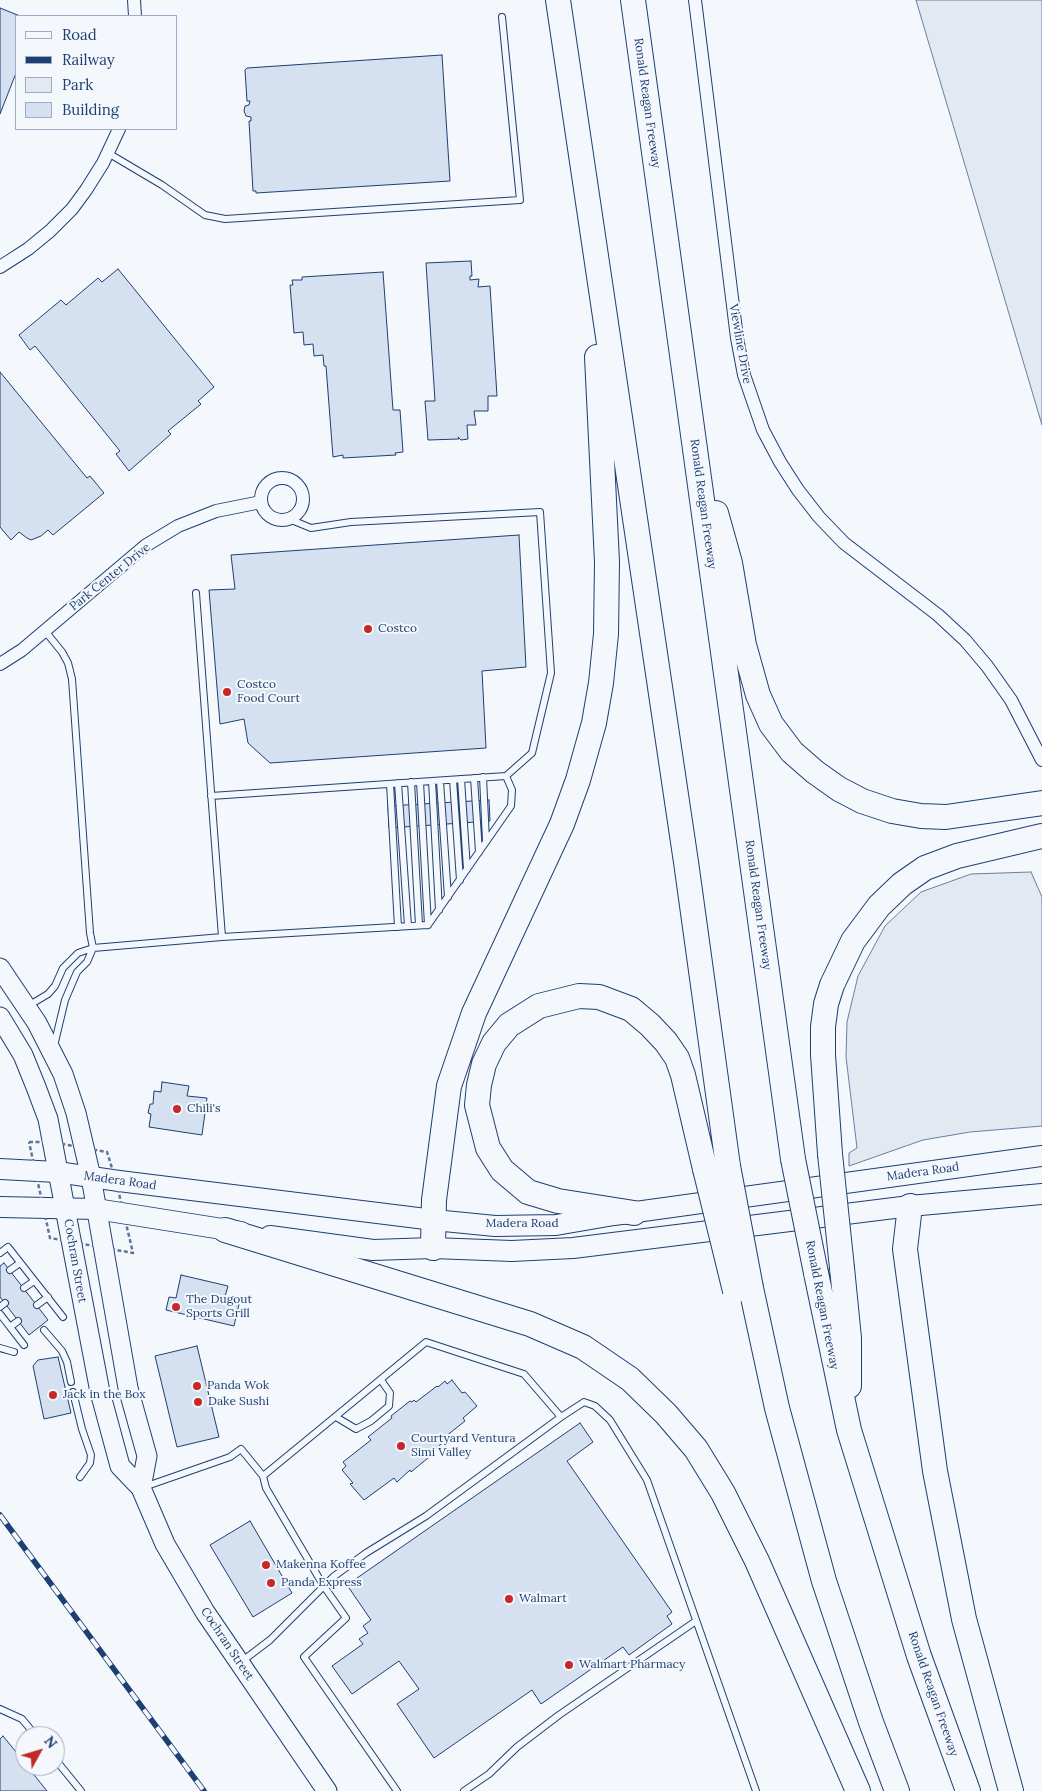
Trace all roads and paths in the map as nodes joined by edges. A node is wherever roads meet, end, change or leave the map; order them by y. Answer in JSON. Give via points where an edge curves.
{"nodes":[{"id":1,"x":134,"y":0,"type":"edge"},
{"id":2,"x":558,"y":0,"type":"edge"},
{"id":3,"x":633,"y":0,"type":"edge"},
{"id":4,"x":695,"y":0,"type":"edge"},
{"id":5,"x":135,"y":15,"type":"edge"},
{"id":6,"x":502,"y":17,"type":"dead end"},
{"id":7,"x":119,"y":130,"type":"edge"},
{"id":8,"x":108,"y":153,"type":"junction"},
{"id":9,"x":592,"y":232,"type":"junction"},
{"id":10,"x":0,"y":267,"type":"edge"},
{"id":11,"x":692,"y":426,"type":"junction"},
{"id":12,"x":261,"y":502,"type":"junction"},
{"id":13,"x":289,"y":519,"type":"junction"},
{"id":14,"x":196,"y":593,"type":"dead end"},
{"id":15,"x":45,"y":631,"type":"junction"},
{"id":16,"x":0,"y":664,"type":"edge"},
{"id":17,"x":1042,"y":760,"type":"edge"},
{"id":18,"x":506,"y":776,"type":"junction"},
{"id":19,"x":482,"y":777,"type":"junction"},
{"id":20,"x":474,"y":778,"type":"junction"},
{"id":21,"x":461,"y":779,"type":"junction"},
{"id":22,"x":440,"y":780,"type":"junction"},
{"id":23,"x":452,"y":780,"type":"junction"},
{"id":24,"x":432,"y":781,"type":"junction"},
{"id":25,"x":411,"y":782,"type":"junction"},
{"id":26,"x":420,"y":782,"type":"junction"},
{"id":27,"x":398,"y":783,"type":"junction"},
{"id":28,"x":390,"y":784,"type":"junction"},
{"id":29,"x":211,"y":796,"type":"junction"},
{"id":30,"x":1042,"y":803,"type":"edge"},
{"id":31,"x":1042,"y":836,"type":"edge"},
{"id":32,"x":486,"y":841,"type":"junction"},
{"id":33,"x":479,"y":852,"type":"junction"},
{"id":34,"x":467,"y":869,"type":"junction"},
{"id":35,"x":460,"y":880,"type":"junction"},
{"id":36,"x":448,"y":897,"type":"junction"},
{"id":37,"x":439,"y":910,"type":"junction"},
{"id":38,"x":419,"y":925,"type":"junction"},
{"id":39,"x":428,"y":925,"type":"junction"},
{"id":40,"x":408,"y":926,"type":"junction"},
{"id":41,"x":398,"y":927,"type":"junction"},
{"id":42,"x":222,"y":937,"type":"junction"},
{"id":43,"x":93,"y":948,"type":"junction"},
{"id":44,"x":0,"y":968,"type":"edge"},
{"id":45,"x":27,"y":1007,"type":"junction"},
{"id":46,"x":0,"y":1017,"type":"edge"},
{"id":47,"x":54,"y":1054,"type":"junction"},
{"id":48,"x":1042,"y":1156,"type":"edge"},
{"id":49,"x":0,"y":1169,"type":"edge"},
{"id":50,"x":57,"y":1172,"type":"junction"},
{"id":51,"x":91,"y":1177,"type":"junction"},
{"id":52,"x":1042,"y":1194,"type":"edge"},
{"id":53,"x":910,"y":1206,"type":"junction"},
{"id":54,"x":0,"y":1207,"type":"edge"},
{"id":55,"x":65,"y":1208,"type":"junction"},
{"id":56,"x":96,"y":1209,"type":"junction"},
{"id":57,"x":634,"y":1213,"type":"junction"},
{"id":58,"x":434,"y":1220,"type":"junction"},
{"id":59,"x":225,"y":1230,"type":"junction"},
{"id":60,"x":433,"y":1248,"type":"junction"},
{"id":61,"x":0,"y":1253,"type":"edge"},
{"id":62,"x":20,"y":1263,"type":"junction"},
{"id":63,"x":10,"y":1270,"type":"dead end"},
{"id":64,"x":34,"y":1281,"type":"junction"},
{"id":65,"x":24,"y":1288,"type":"dead end"},
{"id":66,"x":743,"y":1289,"type":"junction"},
{"id":67,"x":48,"y":1297,"type":"junction"},
{"id":68,"x":37,"y":1305,"type":"dead end"},
{"id":69,"x":0,"y":1314,"type":"edge"},
{"id":70,"x":63,"y":1317,"type":"dead end"},
{"id":71,"x":18,"y":1321,"type":"dead end"},
{"id":72,"x":10,"y":1327,"type":"junction"},
{"id":73,"x":44,"y":1330,"type":"dead end"},
{"id":74,"x":24,"y":1345,"type":"dead end"},
{"id":75,"x":0,"y":1348,"type":"edge"},
{"id":76,"x":14,"y":1352,"type":"dead end"},
{"id":77,"x":381,"y":1380,"type":"junction"},
{"id":78,"x":71,"y":1382,"type":"dead end"},
{"id":79,"x":74,"y":1392,"type":"dead end"},
{"id":80,"x":336,"y":1417,"type":"junction"},
{"id":81,"x":561,"y":1417,"type":"junction"},
{"id":82,"x":849,"y":1430,"type":"junction"},
{"id":83,"x":263,"y":1476,"type":"junction"},
{"id":84,"x":80,"y":1477,"type":"dead end"},
{"id":85,"x":140,"y":1488,"type":"junction"},
{"id":86,"x":323,"y":1585,"type":"junction"},
{"id":87,"x":696,"y":1621,"type":"junction"},
{"id":88,"x":240,"y":1662,"type":"junction"},
{"id":89,"x":0,"y":1709,"type":"edge"},
{"id":90,"x":28,"y":1726,"type":"edge"},
{"id":91,"x":65,"y":1771,"type":"edge"},
{"id":92,"x":81,"y":1791,"type":"edge"},
{"id":93,"x":327,"y":1791,"type":"edge"},
{"id":94,"x":397,"y":1791,"type":"edge"},
{"id":95,"x":464,"y":1791,"type":"edge"},
{"id":96,"x":756,"y":1791,"type":"edge"},
{"id":97,"x":858,"y":1791,"type":"edge"},
{"id":98,"x":898,"y":1791,"type":"edge"},
{"id":99,"x":968,"y":1791,"type":"edge"},
{"id":100,"x":1011,"y":1791,"type":"edge"}],
"edges":[{"from":1,"to":5,"type":"street"},
{"from":2,"to":9,"type":"highway"},
{"from":3,"to":11,"type":"highway","name":"Ronald Reagan Freeway"},
{"from":4,"to":17,"type":"street","name":"Viewline Drive","via":[[737,338],[744,375],[763,430],[798,490],[819,517],[844,543],[938,615],[976,653],[1011,700]]},
{"from":6,"to":8,"type":"lane","via":[[520,200],[225,219],[205,215]]},
{"from":7,"to":8,"type":"street"},
{"from":8,"to":10,"type":"street","via":[[72,209],[28,249]]},
{"from":9,"to":58,"type":"highway","via":[[607,562],[606,634],[601,684],[578,780],[474,1013],[449,1086]]},
{"from":9,"to":66,"type":"highway","bridge":true,"via":[[683,843]]},
{"from":11,"to":30,"type":"highway","via":[[730,563],[744,645],[758,695],[771,724],[792,752],[839,789],[862,801],[921,816],[946,816]]},
{"from":11,"to":82,"type":"highway","name":"Ronald Reagan Freeway","bridge":true,"via":[[793,1159]]},
{"from":12,"to":13,"type":"street","via":[[274,519]]},
{"from":12,"to":13,"type":"street","via":[[263,489],[272,480],[286,477],[292,480],[301,489],[303,504],[296,516]]},
{"from":12,"to":15,"type":"street","name":"Park Center Drive","via":[[216,512],[178,526],[145,546]]},
{"from":13,"to":18,"type":"lane","via":[[311,528],[351,522],[540,512],[551,673],[532,753]]},
{"from":14,"to":29,"type":"lane"},
{"from":15,"to":16,"type":"street","name":"Park Center Drive"},
{"from":15,"to":43,"type":"lane","via":[[62,652],[72,679]]},
{"from":18,"to":19,"type":"lane"},
{"from":18,"to":32,"type":"lane","via":[[512,790],[510,806]]},
{"from":19,"to":20,"type":"lane"},
{"from":19,"to":32,"type":"lane"},
{"from":20,"to":21,"type":"lane"},
{"from":20,"to":33,"type":"lane"},
{"from":21,"to":23,"type":"lane"},
{"from":21,"to":34,"type":"lane"},
{"from":22,"to":23,"type":"lane"},
{"from":22,"to":24,"type":"lane"},
{"from":22,"to":36,"type":"lane"},
{"from":23,"to":35,"type":"lane"},
{"from":24,"to":26,"type":"lane"},
{"from":24,"to":37,"type":"lane"},
{"from":25,"to":26,"type":"lane"},
{"from":25,"to":27,"type":"lane"},
{"from":25,"to":38,"type":"lane"},
{"from":26,"to":39,"type":"lane"},
{"from":27,"to":28,"type":"lane"},
{"from":27,"to":40,"type":"lane"},
{"from":28,"to":29,"type":"lane"},
{"from":28,"to":41,"type":"lane"},
{"from":29,"to":42,"type":"lane"},
{"from":31,"to":82,"type":"highway","bridge":true,"via":[[957,856],[925,868],[902,884],[853,941],[832,984],[823,1027],[823,1055],[849,1338]]},
{"from":32,"to":33,"type":"lane"},
{"from":33,"to":34,"type":"lane"},
{"from":34,"to":35,"type":"lane"},
{"from":35,"to":36,"type":"lane"},
{"from":36,"to":37,"type":"lane"},
{"from":37,"to":39,"type":"lane"},
{"from":38,"to":39,"type":"lane"},
{"from":38,"to":40,"type":"lane"},
{"from":40,"to":41,"type":"lane"},
{"from":41,"to":42,"type":"lane"},
{"from":42,"to":43,"type":"lane"},
{"from":43,"to":45,"type":"lane","via":[[78,953],[63,968],[52,990]]},
{"from":43,"to":47,"type":"lane","via":[[87,962],[77,972],[65,1000],[55,1036]]},
{"from":44,"to":45,"type":"main road"},
{"from":45,"to":47,"type":"main road"},
{"from":46,"to":50,"type":"main road","name":"Cochran Street","via":[[22,1055],[48,1119]]},
{"from":47,"to":51,"type":"main road","via":[[71,1097]]},
{"from":48,"to":57,"type":"main road","name":"Madera Road"},
{"from":49,"to":50,"type":"main road","name":"Madera Road"},
{"from":50,"to":51,"type":"main road","name":"Madera Road"},
{"from":50,"to":55,"type":"main road","name":"Cochran Street"},
{"from":51,"to":56,"type":"main road"},
{"from":51,"to":58,"type":"main road","name":"Madera Road"},
{"from":52,"to":53,"type":"main road","name":"Madera Road"},
{"from":53,"to":60,"type":"main road","name":"Madera Road","via":[[573,1248],[512,1251]]},
{"from":53,"to":100,"type":"highway","via":[[905,1249],[935,1471],[964,1619]]},
{"from":54,"to":55,"type":"main road","name":"Madera Road"},
{"from":55,"to":56,"type":"main road","name":"Madera Road"},
{"from":55,"to":85,"type":"main road","name":"Cochran Street","via":[[100,1392],[120,1466]]},
{"from":56,"to":59,"type":"main road","name":"Madera Road"},
{"from":56,"to":85,"type":"main road","via":[[128,1388],[147,1456]]},
{"from":57,"to":58,"type":"main road","name":"Madera Road","via":[[556,1226],[495,1226]]},
{"from":57,"to":66,"type":"highway","bridge":true,"via":[[558,1201],[528,1192],[502,1170],[488,1148],[477,1105],[484,1064],[494,1043],[509,1025],[539,1006],[579,996],[599,998],[631,1009],[666,1042],[680,1067],[705,1169]]},
{"from":58,"to":60,"type":"highway"},
{"from":59,"to":60,"type":"main road","name":"Madera Road","via":[[373,1250]]},
{"from":59,"to":97,"type":"highway","via":[[530,1324],[582,1346],[630,1379],[696,1449],[723,1493]]},
{"from":61,"to":62,"type":"lane","via":[[8,1247]]},
{"from":62,"to":63,"type":"lane"},
{"from":62,"to":64,"type":"lane"},
{"from":64,"to":65,"type":"lane"},
{"from":64,"to":67,"type":"lane"},
{"from":66,"to":98,"type":"highway","via":[[758,1381],[794,1471],[824,1581],[871,1722]]},
{"from":67,"to":68,"type":"lane"},
{"from":67,"to":70,"type":"lane"},
{"from":69,"to":72,"type":"lane"},
{"from":71,"to":72,"type":"lane"},
{"from":72,"to":74,"type":"lane"},
{"from":73,"to":78,"type":"lane","via":[[62,1351]]},
{"from":75,"to":76,"type":"lane"},
{"from":77,"to":80,"type":"lane"},
{"from":77,"to":80,"type":"lane","via":[[390,1393],[389,1406],[371,1421],[356,1428]]},
{"from":77,"to":81,"type":"lane","via":[[426,1342],[524,1374]]},
{"from":79,"to":84,"type":"lane","via":[[91,1456]]},
{"from":80,"to":83,"type":"lane"},
{"from":81,"to":86,"type":"lane","via":[[426,1516],[366,1553]]},
{"from":81,"to":87,"type":"lane","via":[[584,1402],[595,1406],[610,1420],[646,1480]]},
{"from":82,"to":99,"type":"highway","name":"Ronald Reagan Freeway","via":[[919,1656]]},
{"from":83,"to":85,"type":"lane","via":[[242,1449],[230,1457]]},
{"from":83,"to":86,"type":"lane","via":[[266,1488]]},
{"from":85,"to":88,"type":"main road","name":"Cochran Street","via":[[184,1579]]},
{"from":86,"to":88,"type":"lane","via":[[270,1640]]},
{"from":86,"to":94,"type":"lane","via":[[346,1618],[304,1657]]},
{"from":87,"to":95,"type":"lane","via":[[559,1715]]},
{"from":87,"to":96,"type":"lane"},
{"from":88,"to":93,"type":"main road","name":"Cochran Street"},
{"from":89,"to":90,"type":"lane","via":[[22,1718]]},
{"from":91,"to":92,"type":"lane"}]}
